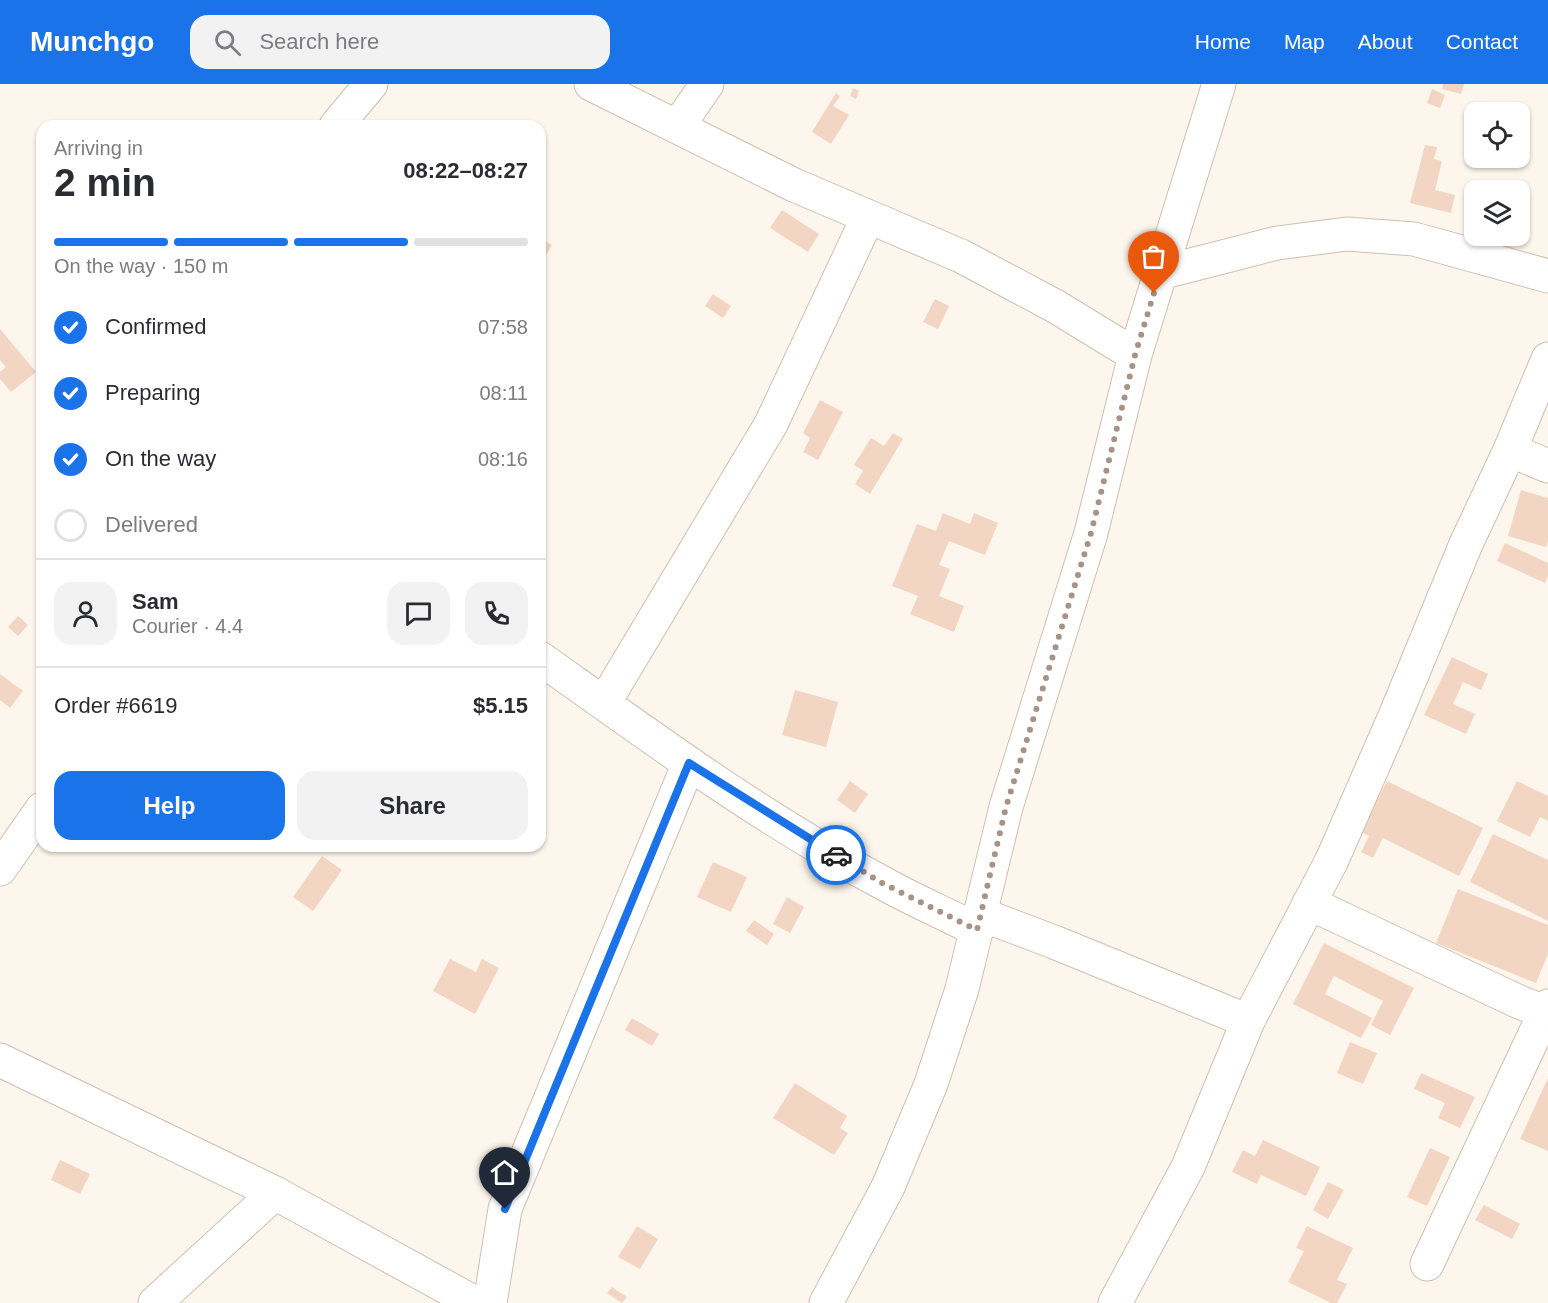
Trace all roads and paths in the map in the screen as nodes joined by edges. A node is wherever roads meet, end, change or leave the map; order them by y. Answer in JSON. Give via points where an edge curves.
{"nodes":[{"id":1,"x":371,"y":84,"type":"edge"},
{"id":2,"x":591,"y":84,"type":"edge"},
{"id":3,"x":707,"y":84,"type":"edge"},
{"id":4,"x":1219,"y":84,"type":"edge"},
{"id":5,"x":341,"y":120,"type":"edge"},
{"id":6,"x":678,"y":126,"type":"junction"},
{"id":7,"x":868,"y":217,"type":"junction"},
{"id":8,"x":1160,"y":273,"type":"junction"},
{"id":9,"x":1548,"y":276,"type":"edge"},
{"id":10,"x":1135,"y":355,"type":"junction"},
{"id":11,"x":1548,"y":359,"type":"edge"},
{"id":12,"x":1510,"y":450,"type":"junction"},
{"id":13,"x":1548,"y":466,"type":"edge"},
{"id":14,"x":546,"y":662,"type":"edge"},
{"id":15,"x":604,"y":703,"type":"junction"},
{"id":16,"x":689,"y":763,"type":"junction"},
{"id":17,"x":36,"y":817,"type":"edge"},
{"id":18,"x":0,"y":868,"type":"edge"},
{"id":19,"x":1309,"y":903,"type":"junction"},
{"id":20,"x":979,"y":922,"type":"junction"},
{"id":21,"x":1546,"y":1009,"type":"edge"},
{"id":22,"x":1248,"y":1022,"type":"junction"},
{"id":23,"x":0,"y":1060,"type":"edge"},
{"id":24,"x":275,"y":1193,"type":"junction"},
{"id":25,"x":1427,"y":1264,"type":"dead end"},
{"id":26,"x":155,"y":1303,"type":"edge"},
{"id":27,"x":475,"y":1303,"type":"edge"},
{"id":28,"x":490,"y":1303,"type":"edge"},
{"id":29,"x":826,"y":1303,"type":"edge"},
{"id":30,"x":1115,"y":1303,"type":"edge"}],
"edges":[{"from":1,"to":5,"type":"street"},
{"from":2,"to":6,"type":"street"},
{"from":3,"to":6,"type":"street"},
{"from":4,"to":8,"type":"street"},
{"from":6,"to":7,"type":"street","via":[[794,185]]},
{"from":7,"to":10,"type":"street","via":[[971,262],[1055,306]]},
{"from":7,"to":15,"type":"street","via":[[771,424]]},
{"from":8,"to":9,"type":"street","via":[[1277,243],[1347,234],[1414,239]]},
{"from":8,"to":10,"type":"street"},
{"from":10,"to":20,"type":"street","via":[[1091,533],[1006,807]]},
{"from":11,"to":12,"type":"street"},
{"from":12,"to":13,"type":"street"},
{"from":12,"to":19,"type":"street","via":[[1332,860]]},
{"from":14,"to":15,"type":"street"},
{"from":15,"to":16,"type":"street"},
{"from":16,"to":20,"type":"street","via":[[882,883]]},
{"from":16,"to":28,"type":"street","via":[[505,1209]]},
{"from":17,"to":18,"type":"street"},
{"from":19,"to":21,"type":"street","via":[[1516,1001]]},
{"from":19,"to":22,"type":"street"},
{"from":20,"to":22,"type":"street","via":[[1054,942]]},
{"from":20,"to":29,"type":"street","via":[[931,1084],[888,1186]]},
{"from":21,"to":25,"type":"street"},
{"from":22,"to":30,"type":"street","via":[[1188,1167]]},
{"from":23,"to":24,"type":"street"},
{"from":24,"to":26,"type":"street"},
{"from":24,"to":27,"type":"street"}]}
